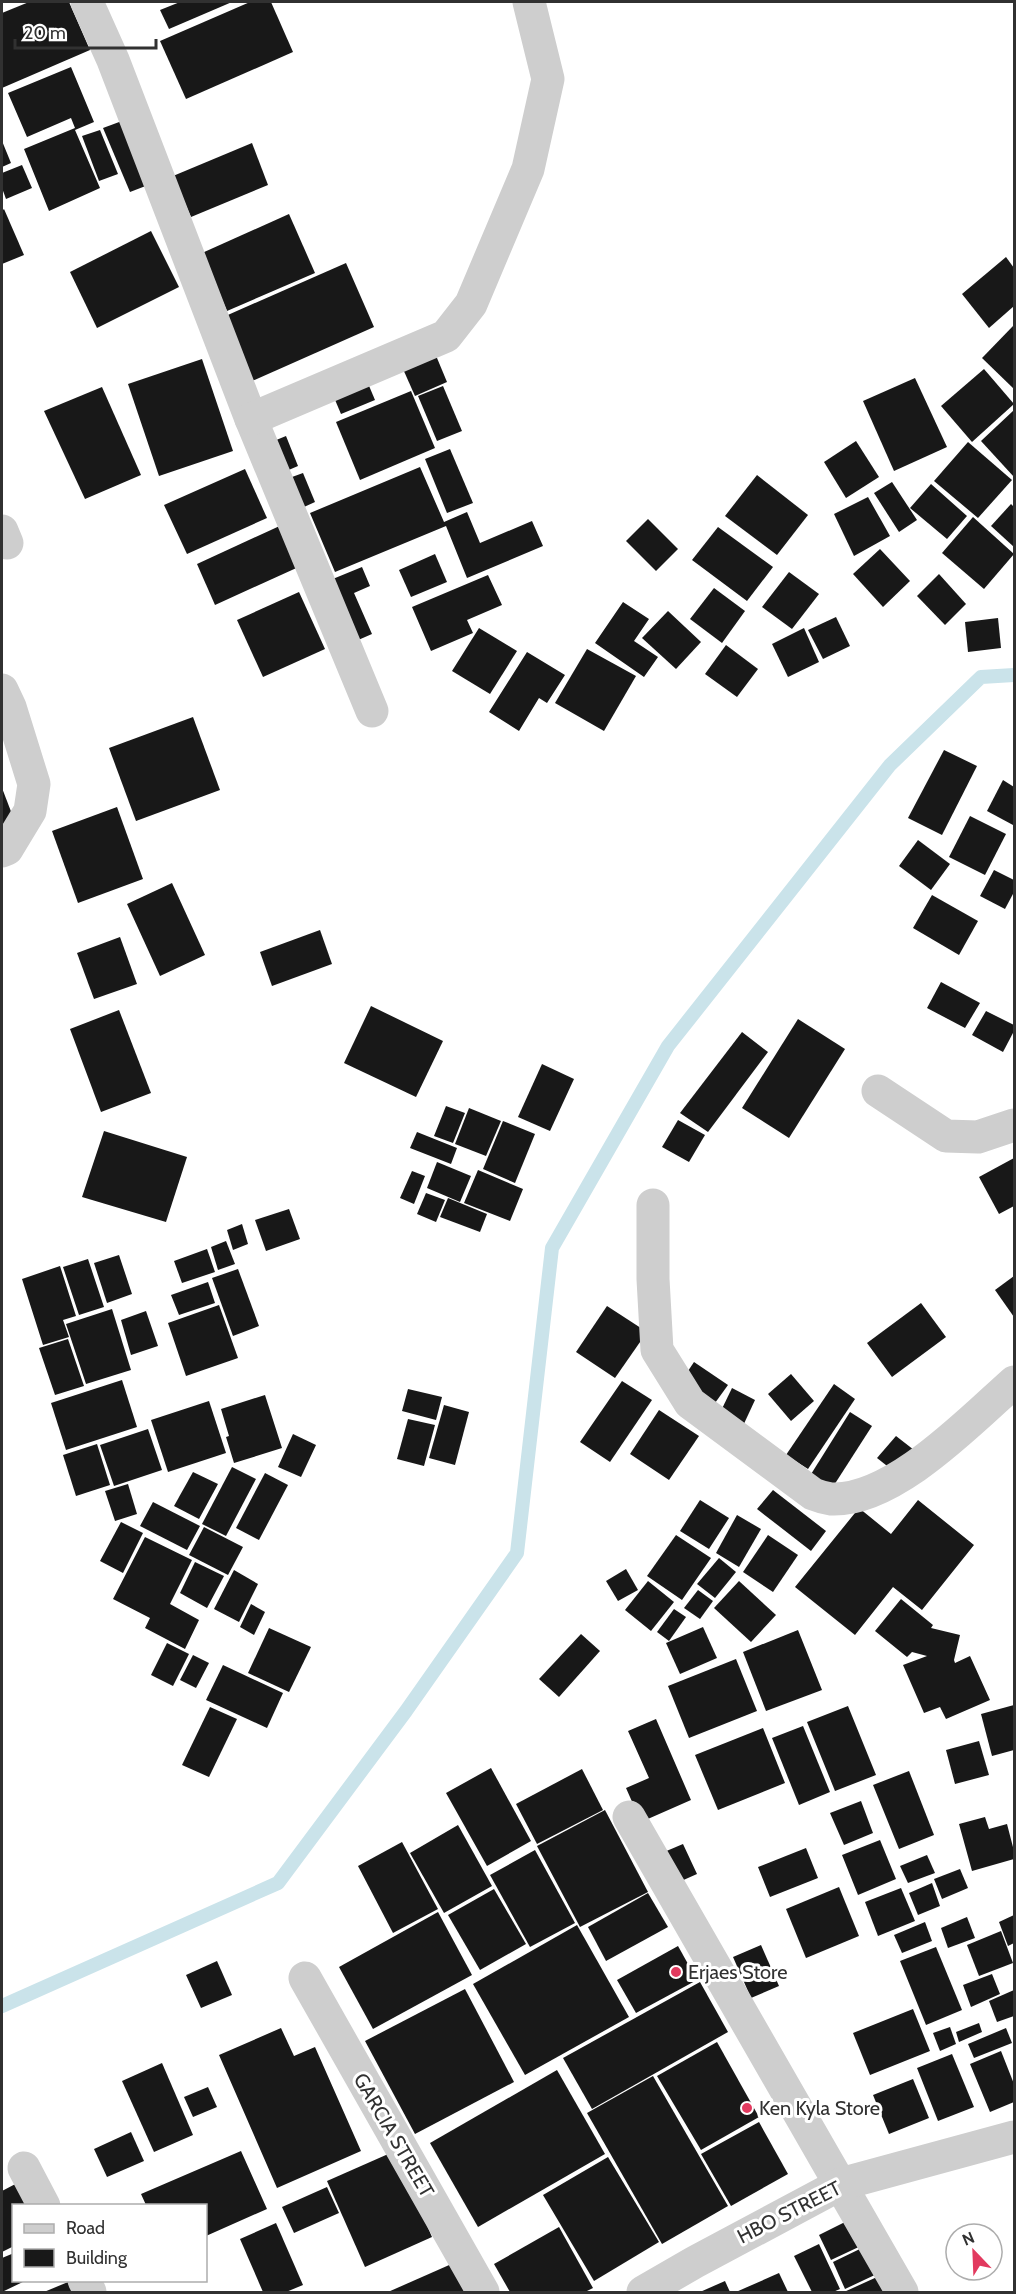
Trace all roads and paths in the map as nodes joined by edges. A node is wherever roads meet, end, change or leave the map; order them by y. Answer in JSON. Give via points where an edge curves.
{"nodes":[{"id":1,"x":87,"y":2,"type":"edge"},
{"id":2,"x":529,"y":2,"type":"edge"},
{"id":3,"x":251,"y":419,"type":"junction"},
{"id":4,"x":2,"y":690,"type":"edge"},
{"id":5,"x":372,"y":711,"type":"dead end"},
{"id":6,"x":2,"y":851,"type":"edge"},
{"id":7,"x":878,"y":1091,"type":"dead end"},
{"id":8,"x":1014,"y":1125,"type":"edge"},
{"id":9,"x":654,"y":1205,"type":"dead end"},
{"id":10,"x":1014,"y":1382,"type":"edge"},
{"id":11,"x":629,"y":1816,"type":"dead end"},
{"id":12,"x":304,"y":1978,"type":"dead end"},
{"id":13,"x":1014,"y":2137,"type":"edge"},
{"id":14,"x":24,"y":2168,"type":"dead end"},
{"id":15,"x":841,"y":2184,"type":"junction"},
{"id":16,"x":43,"y":2204,"type":"edge"},
{"id":17,"x":483,"y":2292,"type":"edge"},
{"id":18,"x":643,"y":2292,"type":"edge"},
{"id":19,"x":902,"y":2292,"type":"edge"}],
"edges":[{"from":1,"to":3,"type":"street"},
{"from":2,"to":3,"type":"street","via":[[548,79],[528,170],[471,304],[446,336]]},
{"from":3,"to":5,"type":"street"},
{"from":4,"to":6,"type":"street","via":[[34,784],[30,811]]},
{"from":7,"to":8,"type":"street","via":[[946,1136],[978,1137]]},
{"from":9,"to":10,"type":"street","via":[[657,1350],[690,1403],[813,1494],[830,1499],[853,1497],[899,1479]]},
{"from":11,"to":15,"type":"street"},
{"from":12,"to":17,"type":"street","name":"GARCIA STREET"},
{"from":13,"to":15,"type":"street","name":"HBO STREET"},
{"from":14,"to":16,"type":"street"},
{"from":15,"to":18,"type":"street","name":"HBO STREET"},
{"from":15,"to":19,"type":"street"}]}
